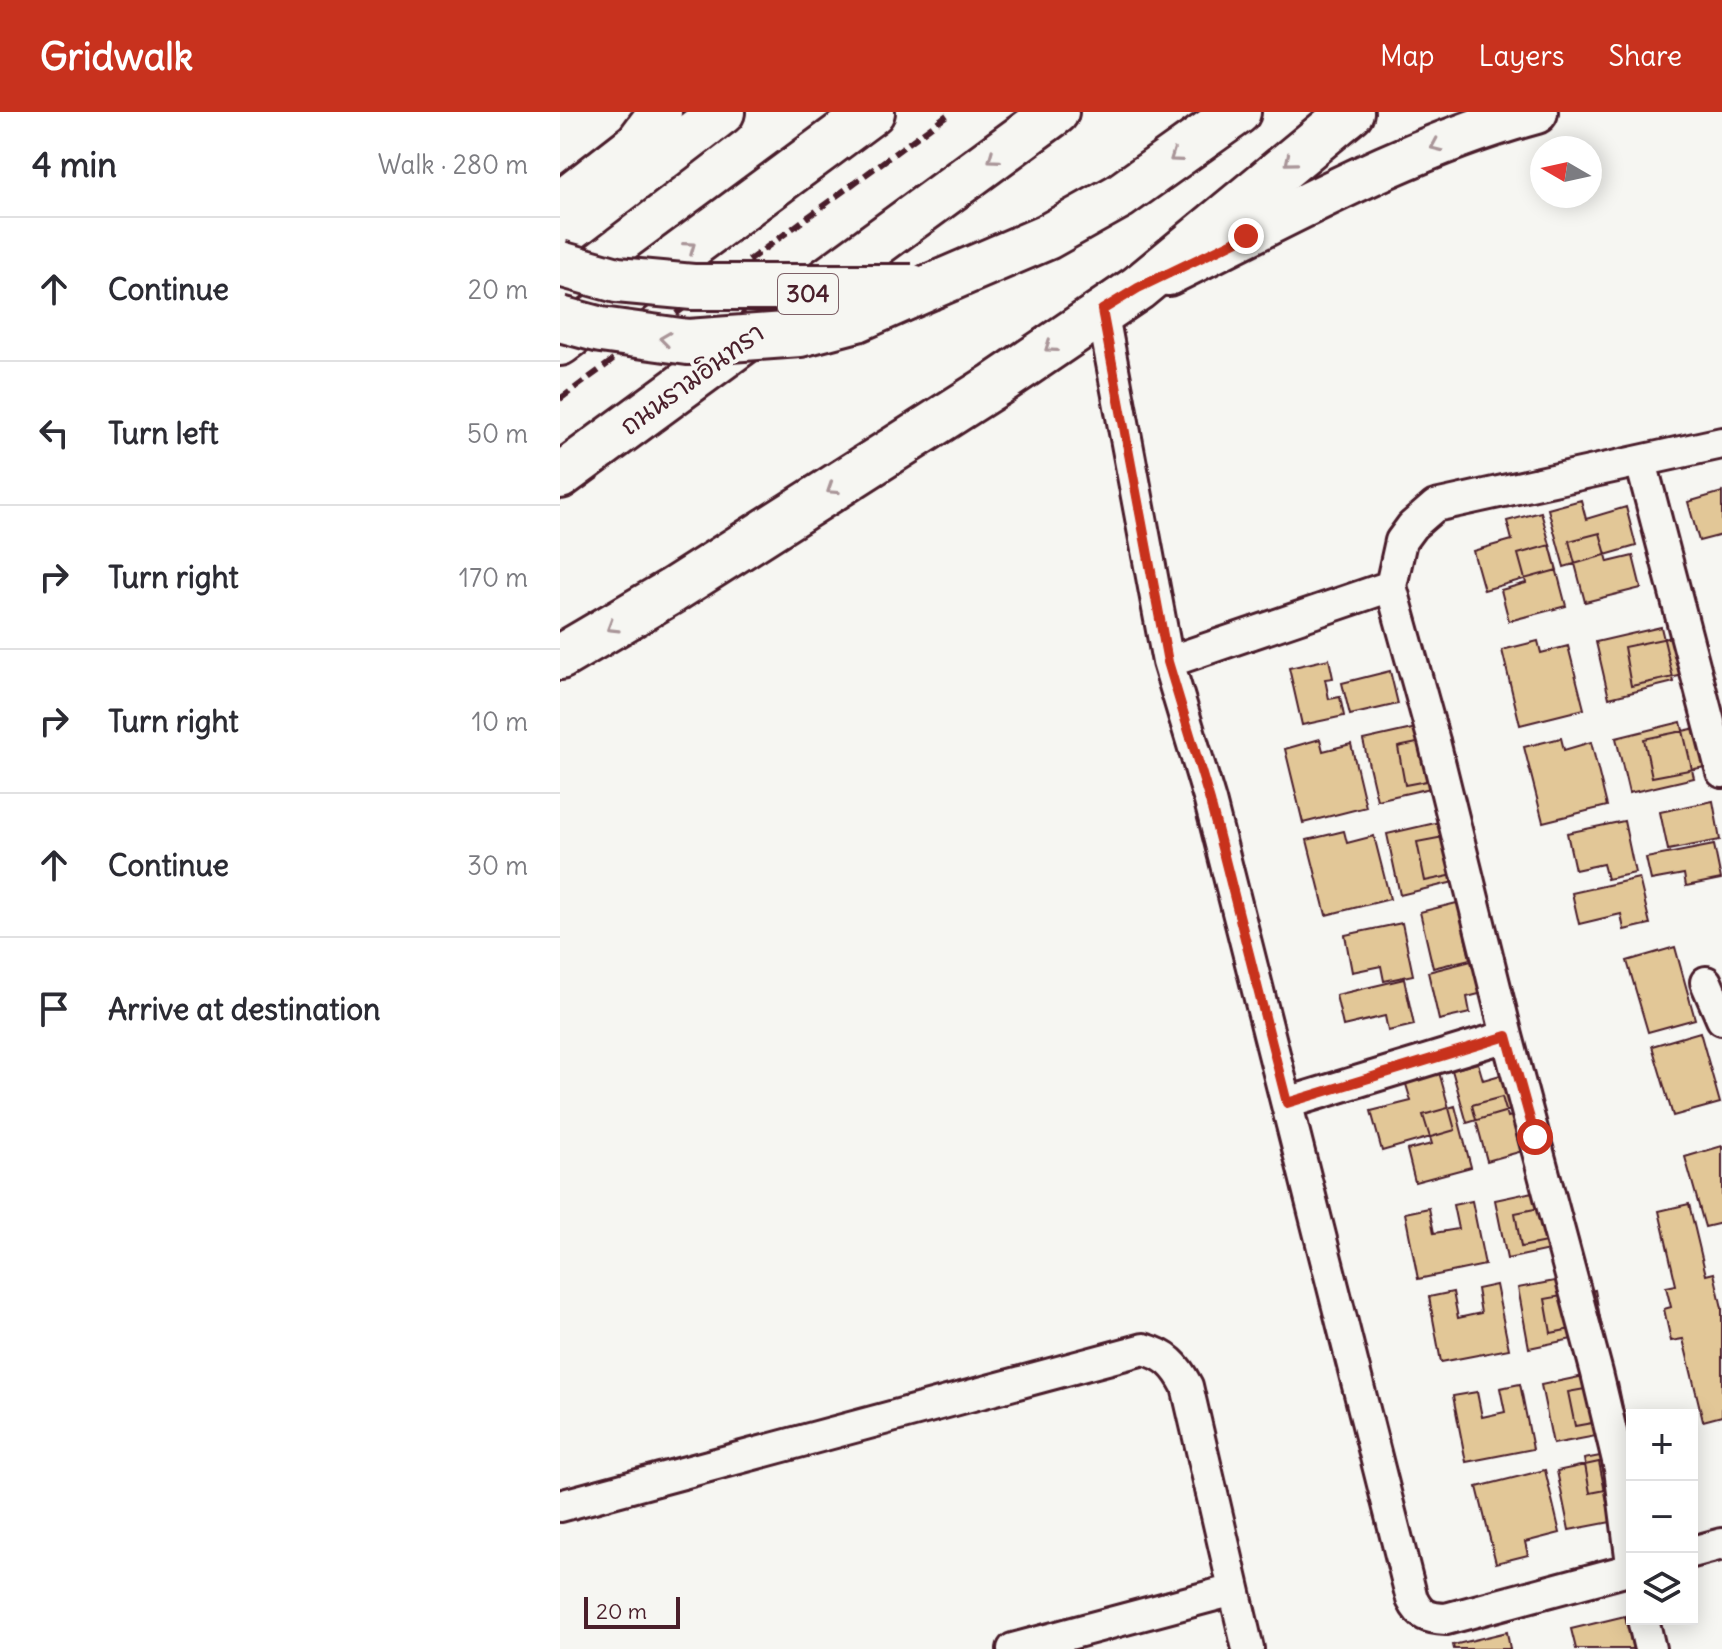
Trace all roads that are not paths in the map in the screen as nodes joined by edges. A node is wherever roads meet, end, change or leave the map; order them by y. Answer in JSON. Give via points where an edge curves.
{"nodes":[{"id":1,"x":660,"y":112,"type":"edge"},
{"id":2,"x":694,"y":112,"type":"edge"},
{"id":3,"x":722,"y":112,"type":"edge"},
{"id":4,"x":872,"y":112,"type":"edge"},
{"id":5,"x":1056,"y":112,"type":"edge"},
{"id":6,"x":1238,"y":112,"type":"edge"},
{"id":7,"x":1351,"y":112,"type":"edge"},
{"id":8,"x":1536,"y":112,"type":"edge"},
{"id":9,"x":663,"y":158,"type":"junction"},
{"id":10,"x":560,"y":203,"type":"edge"},
{"id":11,"x":560,"y":236,"type":"edge"},
{"id":12,"x":560,"y":264,"type":"edge"},
{"id":13,"x":930,"y":287,"type":"junction"},
{"id":14,"x":1120,"y":299,"type":"junction"},
{"id":15,"x":560,"y":319,"type":"edge"},
{"id":16,"x":560,"y":343,"type":"edge"},
{"id":17,"x":1722,"y":443,"type":"edge"},
{"id":18,"x":1641,"y":462,"type":"junction"},
{"id":19,"x":560,"y":476,"type":"edge"},
{"id":20,"x":1391,"y":586,"type":"junction"},
{"id":21,"x":560,"y":657,"type":"edge"},
{"id":22,"x":1168,"y":662,"type":"junction"},
{"id":23,"x":1722,"y":772,"type":"edge"},
{"id":24,"x":1706,"y":982,"type":"dead end"},
{"id":25,"x":1722,"y":1019,"type":"edge"},
{"id":26,"x":1507,"y":1036,"type":"junction"},
{"id":27,"x":1287,"y":1103,"type":"junction"},
{"id":28,"x":560,"y":1506,"type":"edge"},
{"id":29,"x":1722,"y":1544,"type":"edge"},
{"id":30,"x":1698,"y":1550,"type":"edge"},
{"id":31,"x":1630,"y":1553,"type":"edge"},
{"id":32,"x":1626,"y":1568,"type":"edge"},
{"id":33,"x":1234,"y":1590,"type":"junction"},
{"id":34,"x":1644,"y":1625,"type":"edge"},
{"id":35,"x":1013,"y":1649,"type":"edge"},
{"id":36,"x":1248,"y":1649,"type":"edge"},
{"id":37,"x":1650,"y":1649,"type":"edge"}],
"edges":[{"from":1,"to":10,"type":"main road","via":[[637,143]]},
{"from":2,"to":9,"type":"main road"},
{"from":3,"to":9,"type":"main road"},
{"from":16,"to":4,"type":"main road","one_way":true},
{"from":5,"to":19,"type":"main road","name":"ถนนรามอินทรา","number":"304","one_way":true},
{"from":6,"to":13,"type":"main road","one_way":true,"via":[[1120,196],[1047,237]]},
{"from":7,"to":14,"type":"main road","one_way":true},
{"from":8,"to":14,"type":"main road","one_way":true,"via":[[1459,136],[1355,182]]},
{"from":9,"to":11,"type":"main road"},
{"from":12,"to":13,"type":"main road","bridge":true,"via":[[617,280],[693,287]]},
{"from":13,"to":15,"type":"main road","one_way":true,"bridge":true,"via":[[857,319],[800,334],[688,342]]},
{"from":14,"to":21,"type":"main road","one_way":true,"via":[[928,428]]},
{"from":14,"to":22,"type":"street"},
{"from":17,"to":18,"type":"street"},
{"from":18,"to":20,"type":"street","via":[[1435,506],[1401,541]]},
{"from":18,"to":23,"type":"street"},
{"from":20,"to":22,"type":"street"},
{"from":20,"to":26,"type":"street"},
{"from":22,"to":27,"type":"street","via":[[1210,801]]},
{"from":24,"to":25,"type":"street"},
{"from":26,"to":27,"type":"street"},
{"from":26,"to":31,"type":"street","via":[[1620,1469]]},
{"from":27,"to":32,"type":"street","via":[[1417,1610],[1446,1619]]},
{"from":28,"to":33,"type":"street","via":[[1144,1349],[1171,1361],[1187,1386]]},
{"from":29,"to":30,"type":"street"},
{"from":33,"to":35,"type":"street"},
{"from":33,"to":36,"type":"street"},
{"from":34,"to":37,"type":"street"}]}
